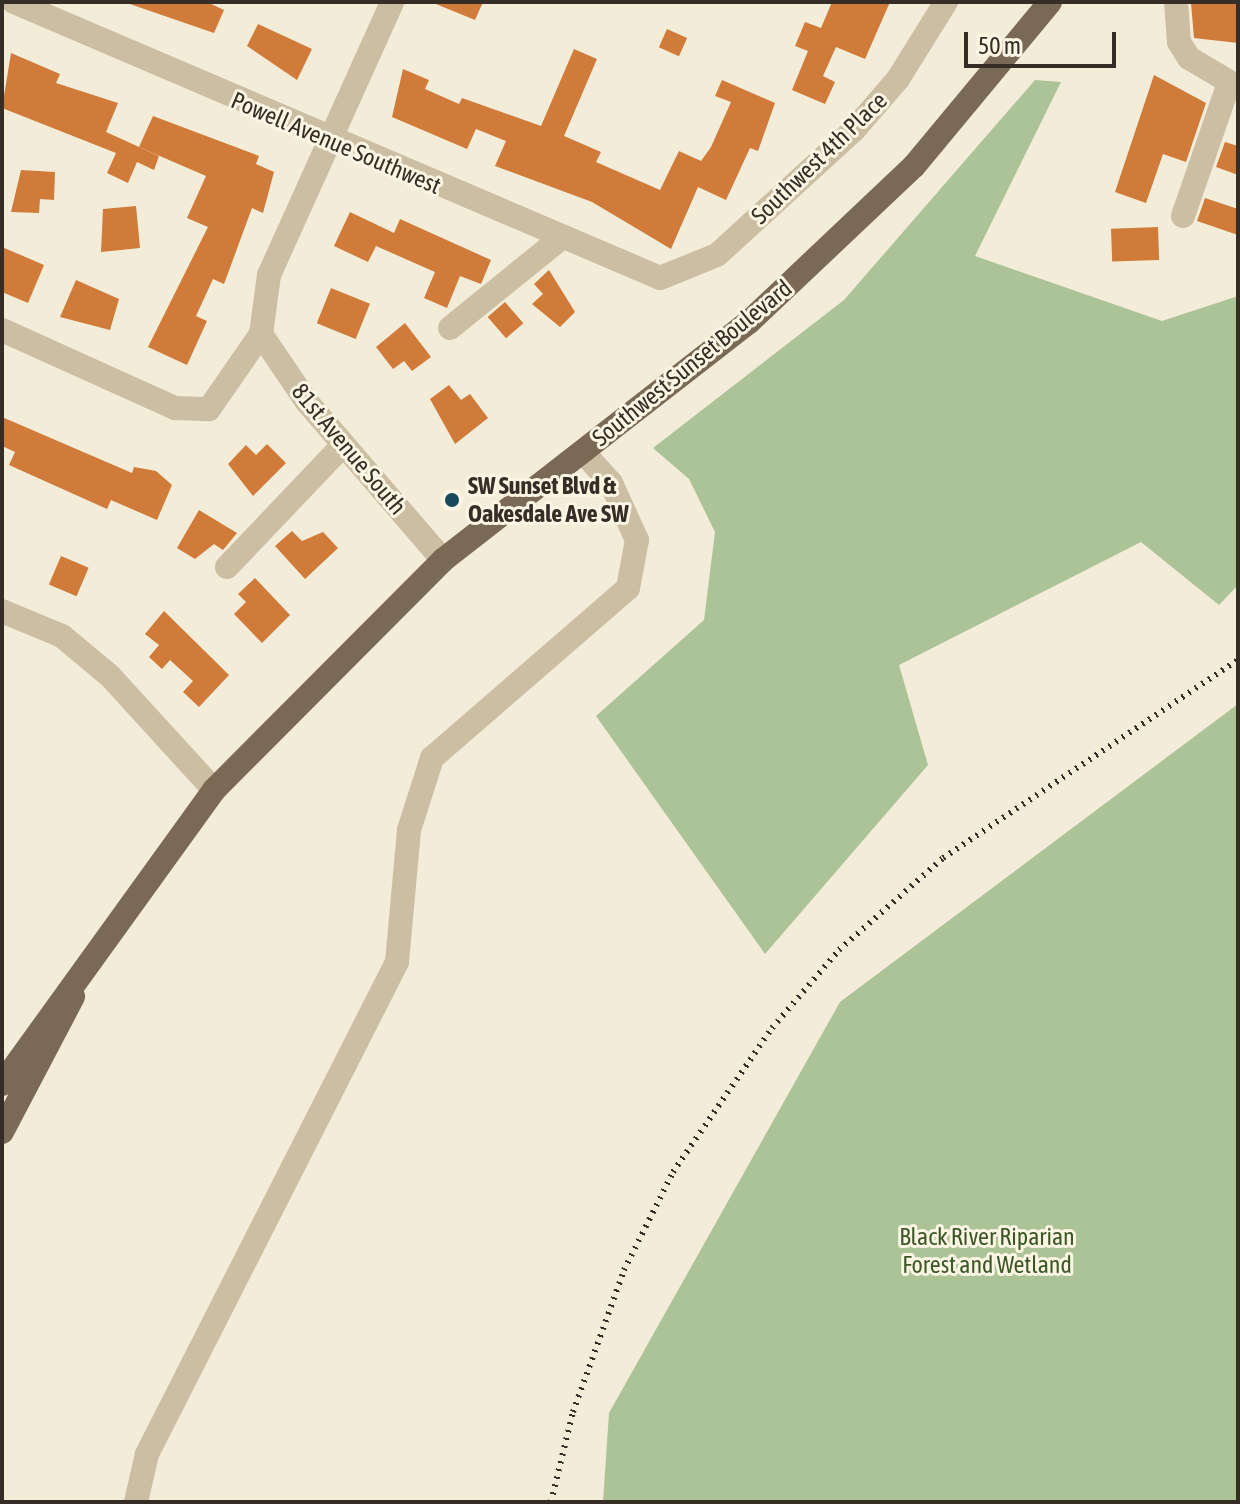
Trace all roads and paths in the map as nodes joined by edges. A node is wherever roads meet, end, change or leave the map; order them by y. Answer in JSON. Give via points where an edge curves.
{"nodes":[{"id":1,"x":14,"y":2,"type":"edge"},
{"id":2,"x":392,"y":2,"type":"edge"},
{"id":3,"x":946,"y":2,"type":"edge"},
{"id":4,"x":1050,"y":2,"type":"edge"},
{"id":5,"x":1176,"y":2,"type":"edge"},
{"id":6,"x":1233,"y":85,"type":"edge"},
{"id":7,"x":330,"y":141,"type":"junction"},
{"id":8,"x":1183,"y":216,"type":"dead end"},
{"id":9,"x":560,"y":239,"type":"junction"},
{"id":10,"x":660,"y":278,"type":"joint"},
{"id":11,"x":450,"y":328,"type":"dead end"},
{"id":12,"x":2,"y":330,"type":"edge"},
{"id":13,"x":261,"y":334,"type":"junction"},
{"id":14,"x":343,"y":445,"type":"junction"},
{"id":15,"x":583,"y":452,"type":"junction"},
{"id":16,"x":443,"y":560,"type":"junction"},
{"id":17,"x":227,"y":567,"type":"dead end"},
{"id":18,"x":2,"y":611,"type":"edge"},
{"id":19,"x":214,"y":790,"type":"junction"},
{"id":20,"x":94,"y":955,"type":"junction"},
{"id":21,"x":2,"y":1084,"type":"edge"},
{"id":22,"x":2,"y":1132,"type":"edge"},
{"id":23,"x":136,"y":1502,"type":"edge"}],
"edges":[{"from":1,"to":7,"type":"street","name":"Powell Avenue Southwest"},
{"from":2,"to":7,"type":"street"},
{"from":3,"to":10,"type":"street","name":"Southwest 4th Place","via":[[898,79],[854,130],[717,255]]},
{"from":4,"to":15,"type":"main road","name":"Southwest Sunset Boulevard","via":[[914,166],[749,322]]},
{"from":5,"to":6,"type":"street","via":[[1184,50]]},
{"from":6,"to":8,"type":"street"},
{"from":7,"to":9,"type":"street","name":"Powell Avenue Southwest"},
{"from":7,"to":13,"type":"street","via":[[269,275]]},
{"from":9,"to":10,"type":"street","name":"Powell Avenue Southwest"},
{"from":9,"to":11,"type":"street"},
{"from":12,"to":13,"type":"street","via":[[196,412],[219,400]]},
{"from":13,"to":14,"type":"street","name":"81st Avenue South"},
{"from":14,"to":16,"type":"street","name":"81st Avenue South"},
{"from":14,"to":17,"type":"street"},
{"from":15,"to":16,"type":"main road","name":"Southwest Sunset Boulevard"},
{"from":15,"to":23,"type":"street","via":[[611,483],[637,540],[628,588],[432,758],[409,830],[397,962],[147,1454]]},
{"from":16,"to":19,"type":"main road","name":"Southwest Sunset Boulevard"},
{"from":18,"to":19,"type":"street","via":[[74,646]]},
{"from":19,"to":20,"type":"main road","name":"Southwest Sunset Boulevard"},
{"from":20,"to":21,"type":"main road","name":"Southwest Sunset Boulevard"},
{"from":20,"to":22,"type":"main road","name":"Southwest Sunset Boulevard"}]}
